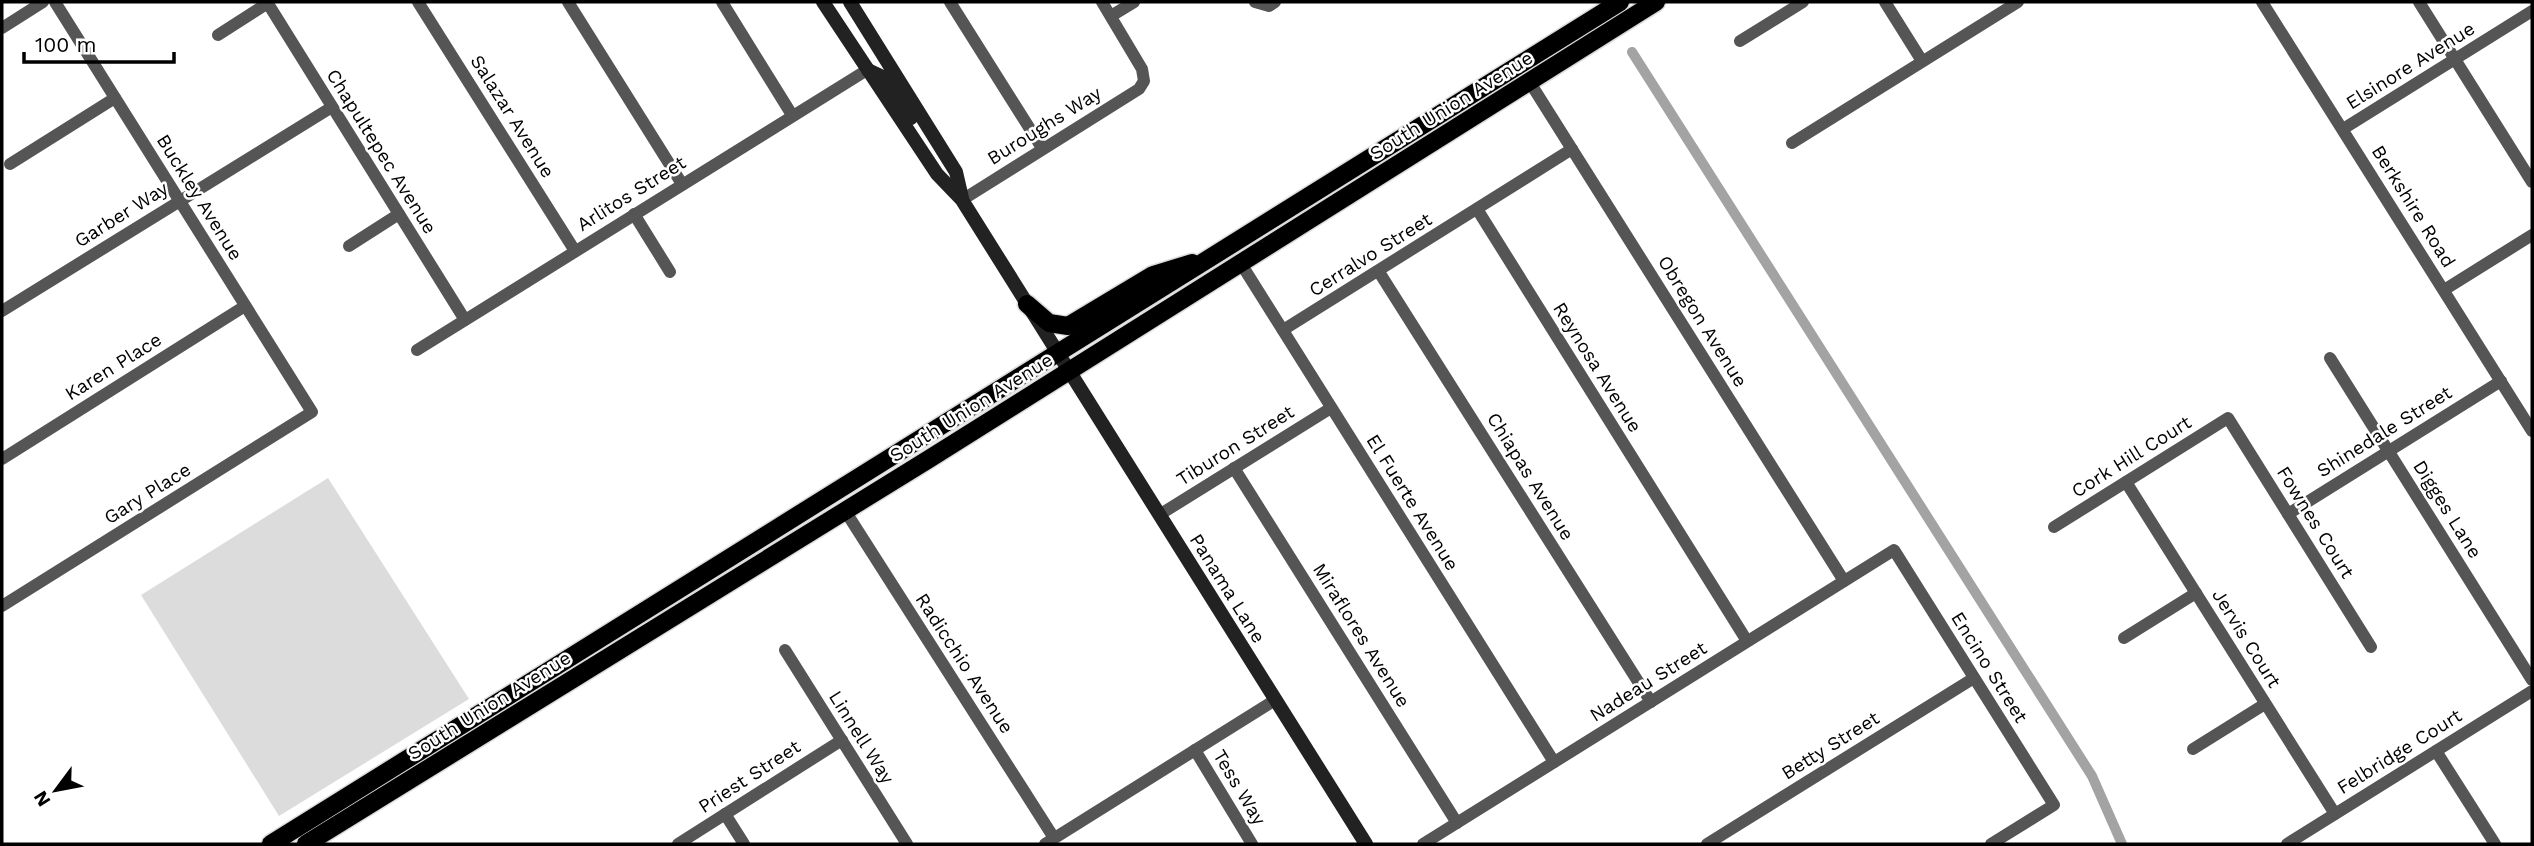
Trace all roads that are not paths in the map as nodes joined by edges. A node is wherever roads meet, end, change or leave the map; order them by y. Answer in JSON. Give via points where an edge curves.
{"nodes":[{"id":1,"x":43,"y":2,"type":"edge"},
{"id":2,"x":54,"y":2,"type":"edge"},
{"id":3,"x":268,"y":2,"type":"edge"},
{"id":4,"x":418,"y":2,"type":"edge"},
{"id":5,"x":568,"y":2,"type":"edge"},
{"id":6,"x":722,"y":2,"type":"edge"},
{"id":7,"x":824,"y":2,"type":"edge"},
{"id":8,"x":850,"y":2,"type":"edge"},
{"id":9,"x":950,"y":2,"type":"edge"},
{"id":10,"x":1102,"y":2,"type":"edge"},
{"id":11,"x":1134,"y":2,"type":"edge"},
{"id":12,"x":1275,"y":2,"type":"edge"},
{"id":13,"x":1620,"y":2,"type":"edge"},
{"id":14,"x":1656,"y":2,"type":"edge"},
{"id":15,"x":1803,"y":2,"type":"edge"},
{"id":16,"x":1885,"y":2,"type":"edge"},
{"id":17,"x":2018,"y":2,"type":"edge"},
{"id":18,"x":2262,"y":2,"type":"edge"},
{"id":19,"x":2419,"y":2,"type":"edge"},
{"id":20,"x":1257,"y":4,"type":"edge"},
{"id":21,"x":2532,"y":11,"type":"edge"},
{"id":22,"x":1111,"y":16,"type":"junction"},
{"id":23,"x":2,"y":28,"type":"edge"},
{"id":24,"x":218,"y":35,"type":"dead end"},
{"id":25,"x":1740,"y":41,"type":"dead end"},
{"id":26,"x":2455,"y":59,"type":"junction"},
{"id":27,"x":1922,"y":61,"type":"junction"},
{"id":28,"x":866,"y":70,"type":"junction"},
{"id":29,"x":1530,"y":81,"type":"junction"},
{"id":30,"x":115,"y":99,"type":"junction"},
{"id":31,"x":332,"y":107,"type":"junction"},
{"id":32,"x":792,"y":115,"type":"junction"},
{"id":33,"x":2343,"y":130,"type":"junction"},
{"id":34,"x":1792,"y":143,"type":"dead end"},
{"id":35,"x":1042,"y":148,"type":"junction"},
{"id":36,"x":1572,"y":149,"type":"junction"},
{"id":37,"x":10,"y":164,"type":"dead end"},
{"id":38,"x":953,"y":167,"type":"junction"},
{"id":39,"x":2532,"y":182,"type":"edge"},
{"id":40,"x":682,"y":184,"type":"junction"},
{"id":41,"x":962,"y":200,"type":"junction"},
{"id":42,"x":179,"y":201,"type":"junction"},
{"id":43,"x":1477,"y":209,"type":"junction"},
{"id":44,"x":399,"y":214,"type":"junction"},
{"id":45,"x":634,"y":214,"type":"junction"},
{"id":46,"x":1249,"y":234,"type":"junction"},
{"id":47,"x":2532,"y":234,"type":"edge"},
{"id":48,"x":349,"y":246,"type":"dead end"},
{"id":49,"x":575,"y":251,"type":"junction"},
{"id":50,"x":1206,"y":260,"type":"junction"},
{"id":51,"x":1240,"y":262,"type":"junction"},
{"id":52,"x":670,"y":272,"type":"dead end"},
{"id":53,"x":1379,"y":272,"type":"junction"},
{"id":54,"x":1175,"y":279,"type":"junction"},
{"id":55,"x":2444,"y":290,"type":"junction"},
{"id":56,"x":1027,"y":303,"type":"junction"},
{"id":57,"x":1175,"y":304,"type":"junction"},
{"id":58,"x":245,"y":306,"type":"junction"},
{"id":59,"x":2,"y":311,"type":"edge"},
{"id":60,"x":465,"y":320,"type":"junction"},
{"id":61,"x":1283,"y":330,"type":"junction"},
{"id":62,"x":417,"y":350,"type":"dead end"},
{"id":63,"x":1058,"y":353,"type":"junction"},
{"id":64,"x":2330,"y":358,"type":"dead end"},
{"id":65,"x":1069,"y":371,"type":"junction"},
{"id":66,"x":2501,"y":381,"type":"junction"},
{"id":67,"x":1331,"y":408,"type":"junction"},
{"id":68,"x":312,"y":412,"type":"joint"},
{"id":69,"x":2228,"y":418,"type":"joint"},
{"id":70,"x":974,"y":431,"type":"junction"},
{"id":71,"x":2532,"y":431,"type":"edge"},
{"id":72,"x":2388,"y":451,"type":"junction"},
{"id":73,"x":2,"y":459,"type":"edge"},
{"id":74,"x":1234,"y":468,"type":"junction"},
{"id":75,"x":2126,"y":482,"type":"junction"},
{"id":76,"x":844,"y":509,"type":"junction"},
{"id":77,"x":2288,"y":514,"type":"junction"},
{"id":78,"x":1159,"y":515,"type":"junction"},
{"id":79,"x":2054,"y":527,"type":"dead end"},
{"id":80,"x":1894,"y":550,"type":"joint"},
{"id":81,"x":1844,"y":581,"type":"junction"},
{"id":82,"x":2196,"y":593,"type":"junction"},
{"id":83,"x":2,"y":606,"type":"edge"},
{"id":84,"x":617,"y":628,"type":"junction"},
{"id":85,"x":2124,"y":638,"type":"dead end"},
{"id":86,"x":1747,"y":641,"type":"junction"},
{"id":87,"x":2371,"y":647,"type":"dead end"},
{"id":88,"x":785,"y":650,"type":"dead end"},
{"id":89,"x":1974,"y":678,"type":"junction"},
{"id":90,"x":2532,"y":680,"type":"edge"},
{"id":91,"x":2532,"y":691,"type":"edge"},
{"id":92,"x":509,"y":696,"type":"junction"},
{"id":93,"x":540,"y":698,"type":"junction"},
{"id":94,"x":1275,"y":700,"type":"junction"},
{"id":95,"x":1651,"y":702,"type":"junction"},
{"id":96,"x":2265,"y":704,"type":"junction"},
{"id":97,"x":842,"y":740,"type":"junction"},
{"id":98,"x":2193,"y":748,"type":"dead end"},
{"id":99,"x":1195,"y":750,"type":"junction"},
{"id":100,"x":2436,"y":751,"type":"junction"},
{"id":101,"x":447,"y":757,"type":"junction"},
{"id":102,"x":1554,"y":762,"type":"junction"},
{"id":103,"x":725,"y":814,"type":"junction"},
{"id":104,"x":2335,"y":814,"type":"junction"},
{"id":105,"x":1457,"y":823,"type":"junction"},
{"id":106,"x":1050,"y":841,"type":"edge"},
{"id":107,"x":271,"y":844,"type":"edge"},
{"id":108,"x":306,"y":844,"type":"edge"},
{"id":109,"x":678,"y":844,"type":"edge"},
{"id":110,"x":744,"y":844,"type":"edge"},
{"id":111,"x":907,"y":844,"type":"edge"},
{"id":112,"x":1252,"y":844,"type":"edge"},
{"id":113,"x":1366,"y":844,"type":"edge"},
{"id":114,"x":1423,"y":844,"type":"edge"},
{"id":115,"x":1707,"y":844,"type":"edge"},
{"id":116,"x":1991,"y":844,"type":"edge"},
{"id":117,"x":2287,"y":844,"type":"edge"},
{"id":118,"x":2495,"y":844,"type":"edge"}],
"edges":[{"from":1,"to":23,"type":"street"},
{"from":2,"to":30,"type":"street","name":"Buckley Avenue"},
{"from":3,"to":24,"type":"street"},
{"from":3,"to":31,"type":"street","name":"Chapultepec Avenue"},
{"from":4,"to":49,"type":"street","name":"Salazar Avenue"},
{"from":5,"to":40,"type":"street"},
{"from":6,"to":32,"type":"street"},
{"from":7,"to":28,"type":"main road"},
{"from":8,"to":38,"type":"main road"},
{"from":9,"to":35,"type":"street"},
{"from":10,"to":22,"type":"street"},
{"from":11,"to":22,"type":"street"},
{"from":12,"to":20,"type":"street"},
{"from":13,"to":46,"type":"main road","name":"South Union Avenue"},
{"from":14,"to":29,"type":"main road","name":"South Union Avenue"},
{"from":15,"to":25,"type":"street"},
{"from":16,"to":27,"type":"street"},
{"from":17,"to":27,"type":"street"},
{"from":18,"to":33,"type":"street","name":"Berkshire Road"},
{"from":19,"to":26,"type":"street"},
{"from":21,"to":26,"type":"street","name":"Elsinore Avenue"},
{"from":22,"to":35,"type":"street","name":"Buroughs Way","via":[[1142,69],[1144,81],[1139,89]]},
{"from":26,"to":33,"type":"street","name":"Elsinore Avenue"},
{"from":26,"to":39,"type":"street"},
{"from":27,"to":34,"type":"street"},
{"from":28,"to":32,"type":"street","name":"Arlitos Street"},
{"from":28,"to":38,"type":"main road","via":[[883,77],[929,146]]},
{"from":28,"to":41,"type":"main road","via":[[937,174]]},
{"from":29,"to":36,"type":"street","name":"Obregon Avenue"},
{"from":29,"to":51,"type":"main road","name":"South Union Avenue"},
{"from":30,"to":37,"type":"street"},
{"from":30,"to":42,"type":"street","name":"Buckley Avenue"},
{"from":31,"to":42,"type":"street","name":"Garber Way"},
{"from":31,"to":44,"type":"street","name":"Chapultepec Avenue"},
{"from":32,"to":40,"type":"street","name":"Arlitos Street"},
{"from":33,"to":55,"type":"street","name":"Berkshire Road"},
{"from":35,"to":41,"type":"street","name":"Buroughs Way"},
{"from":36,"to":43,"type":"street"},
{"from":36,"to":81,"type":"street","name":"Obregon Avenue"},
{"from":38,"to":41,"type":"main road"},
{"from":40,"to":45,"type":"street","name":"Arlitos Street"},
{"from":41,"to":56,"type":"main road","name":"Panama Lane"},
{"from":42,"to":58,"type":"street","name":"Buckley Avenue"},
{"from":42,"to":59,"type":"street","name":"Garber Way"},
{"from":43,"to":53,"type":"street","name":"Cerralvo Street"},
{"from":43,"to":86,"type":"street","name":"Reynosa Avenue"},
{"from":44,"to":48,"type":"street"},
{"from":44,"to":60,"type":"street","name":"Chapultepec Avenue"},
{"from":45,"to":49,"type":"street","name":"Arlitos Street"},
{"from":45,"to":52,"type":"street"},
{"from":46,"to":50,"type":"main road","name":"South Union Avenue"},
{"from":46,"to":57,"type":"main road","via":[[1248,246],[1196,280]]},
{"from":47,"to":55,"type":"street"},
{"from":49,"to":60,"type":"street","name":"Arlitos Street"},
{"from":50,"to":54,"type":"main road","name":"South Union Avenue"},
{"from":50,"to":56,"type":"main road","via":[[1153,275],[1068,326],[1049,323]]},
{"from":51,"to":57,"type":"main road","name":"South Union Avenue"},
{"from":51,"to":61,"type":"street","name":"El Fuerte Avenue"},
{"from":53,"to":61,"type":"street","name":"Cerralvo Street"},
{"from":53,"to":95,"type":"street","name":"Chiapas Avenue"},
{"from":54,"to":63,"type":"main road","name":"South Union Avenue"},
{"from":54,"to":65,"type":"main road","via":[[1160,300],[1082,351]]},
{"from":55,"to":66,"type":"street","name":"Berkshire Road"},
{"from":56,"to":63,"type":"main road","name":"Panama Lane"},
{"from":57,"to":65,"type":"main road","name":"South Union Avenue"},
{"from":58,"to":68,"type":"street","name":"Buckley Avenue"},
{"from":58,"to":73,"type":"street","name":"Karen Place"},
{"from":60,"to":62,"type":"street","name":"Arlitos Street"},
{"from":61,"to":67,"type":"street","name":"El Fuerte Avenue"},
{"from":63,"to":65,"type":"main road","name":"Panama Lane"},
{"from":63,"to":70,"type":"main road","via":[[1056,365],[1003,401]]},
{"from":63,"to":84,"type":"main road","name":"South Union Avenue"},
{"from":64,"to":72,"type":"street","name":"Digges Lane"},
{"from":65,"to":70,"type":"main road","name":"South Union Avenue"},
{"from":65,"to":78,"type":"main road","name":"Panama Lane"},
{"from":66,"to":71,"type":"street","name":"Berkshire Road"},
{"from":66,"to":72,"type":"street","name":"Shinedale Street"},
{"from":67,"to":74,"type":"street","name":"Tiburon Street"},
{"from":67,"to":102,"type":"street","name":"El Fuerte Avenue"},
{"from":68,"to":83,"type":"street","name":"Gary Place"},
{"from":69,"to":75,"type":"street","name":"Cork Hill Court"},
{"from":69,"to":77,"type":"street","name":"Fownes Court"},
{"from":70,"to":76,"type":"main road","name":"South Union Avenue"},
{"from":72,"to":77,"type":"street","name":"Shinedale Street"},
{"from":72,"to":90,"type":"street","name":"Digges Lane"},
{"from":74,"to":78,"type":"street","name":"Tiburon Street"},
{"from":74,"to":105,"type":"street","name":"Miraflores Avenue"},
{"from":75,"to":79,"type":"street","name":"Cork Hill Court"},
{"from":75,"to":82,"type":"street","name":"Jervis Court"},
{"from":76,"to":93,"type":"main road","name":"South Union Avenue"},
{"from":76,"to":106,"type":"street","name":"Radicchio Avenue"},
{"from":77,"to":87,"type":"street","name":"Fownes Court"},
{"from":78,"to":94,"type":"main road","name":"Panama Lane"},
{"from":80,"to":81,"type":"street","name":"Nadeau Street"},
{"from":80,"to":89,"type":"street","name":"Encino Street"},
{"from":81,"to":86,"type":"street","name":"Nadeau Street"},
{"from":82,"to":85,"type":"street"},
{"from":82,"to":96,"type":"street","name":"Jervis Court"},
{"from":84,"to":92,"type":"main road","name":"South Union Avenue"},
{"from":84,"to":93,"type":"main road","via":[[613,641],[548,682]]},
{"from":86,"to":95,"type":"street","name":"Nadeau Street"},
{"from":88,"to":97,"type":"street","name":"Linnell Way"},
{"from":89,"to":115,"type":"street","name":"Betty Street"},
{"from":89,"to":116,"type":"street","name":"Encino Street","via":[[2054,805]]},
{"from":91,"to":100,"type":"street","name":"Felbridge Court"},
{"from":92,"to":101,"type":"main road","via":[[507,707],[451,743]]},
{"from":92,"to":107,"type":"main road","name":"South Union Avenue"},
{"from":93,"to":101,"type":"main road","name":"South Union Avenue"},
{"from":94,"to":99,"type":"street","name":"Tess Way"},
{"from":94,"to":113,"type":"main road","name":"Panama Lane"},
{"from":95,"to":102,"type":"street","name":"Nadeau Street"},
{"from":96,"to":98,"type":"street"},
{"from":96,"to":104,"type":"street","name":"Jervis Court"},
{"from":97,"to":103,"type":"street","name":"Priest Street"},
{"from":97,"to":111,"type":"street","name":"Linnell Way"},
{"from":99,"to":106,"type":"street","name":"Tess Way"},
{"from":99,"to":112,"type":"street","name":"Tess Way"},
{"from":100,"to":104,"type":"street","name":"Felbridge Court"},
{"from":100,"to":118,"type":"street"},
{"from":101,"to":108,"type":"main road","name":"South Union Avenue"},
{"from":102,"to":105,"type":"street","name":"Nadeau Street"},
{"from":103,"to":109,"type":"street","name":"Priest Street"},
{"from":103,"to":110,"type":"street"},
{"from":104,"to":117,"type":"street","name":"Felbridge Court"},
{"from":105,"to":114,"type":"street","name":"Nadeau Street"}]}
